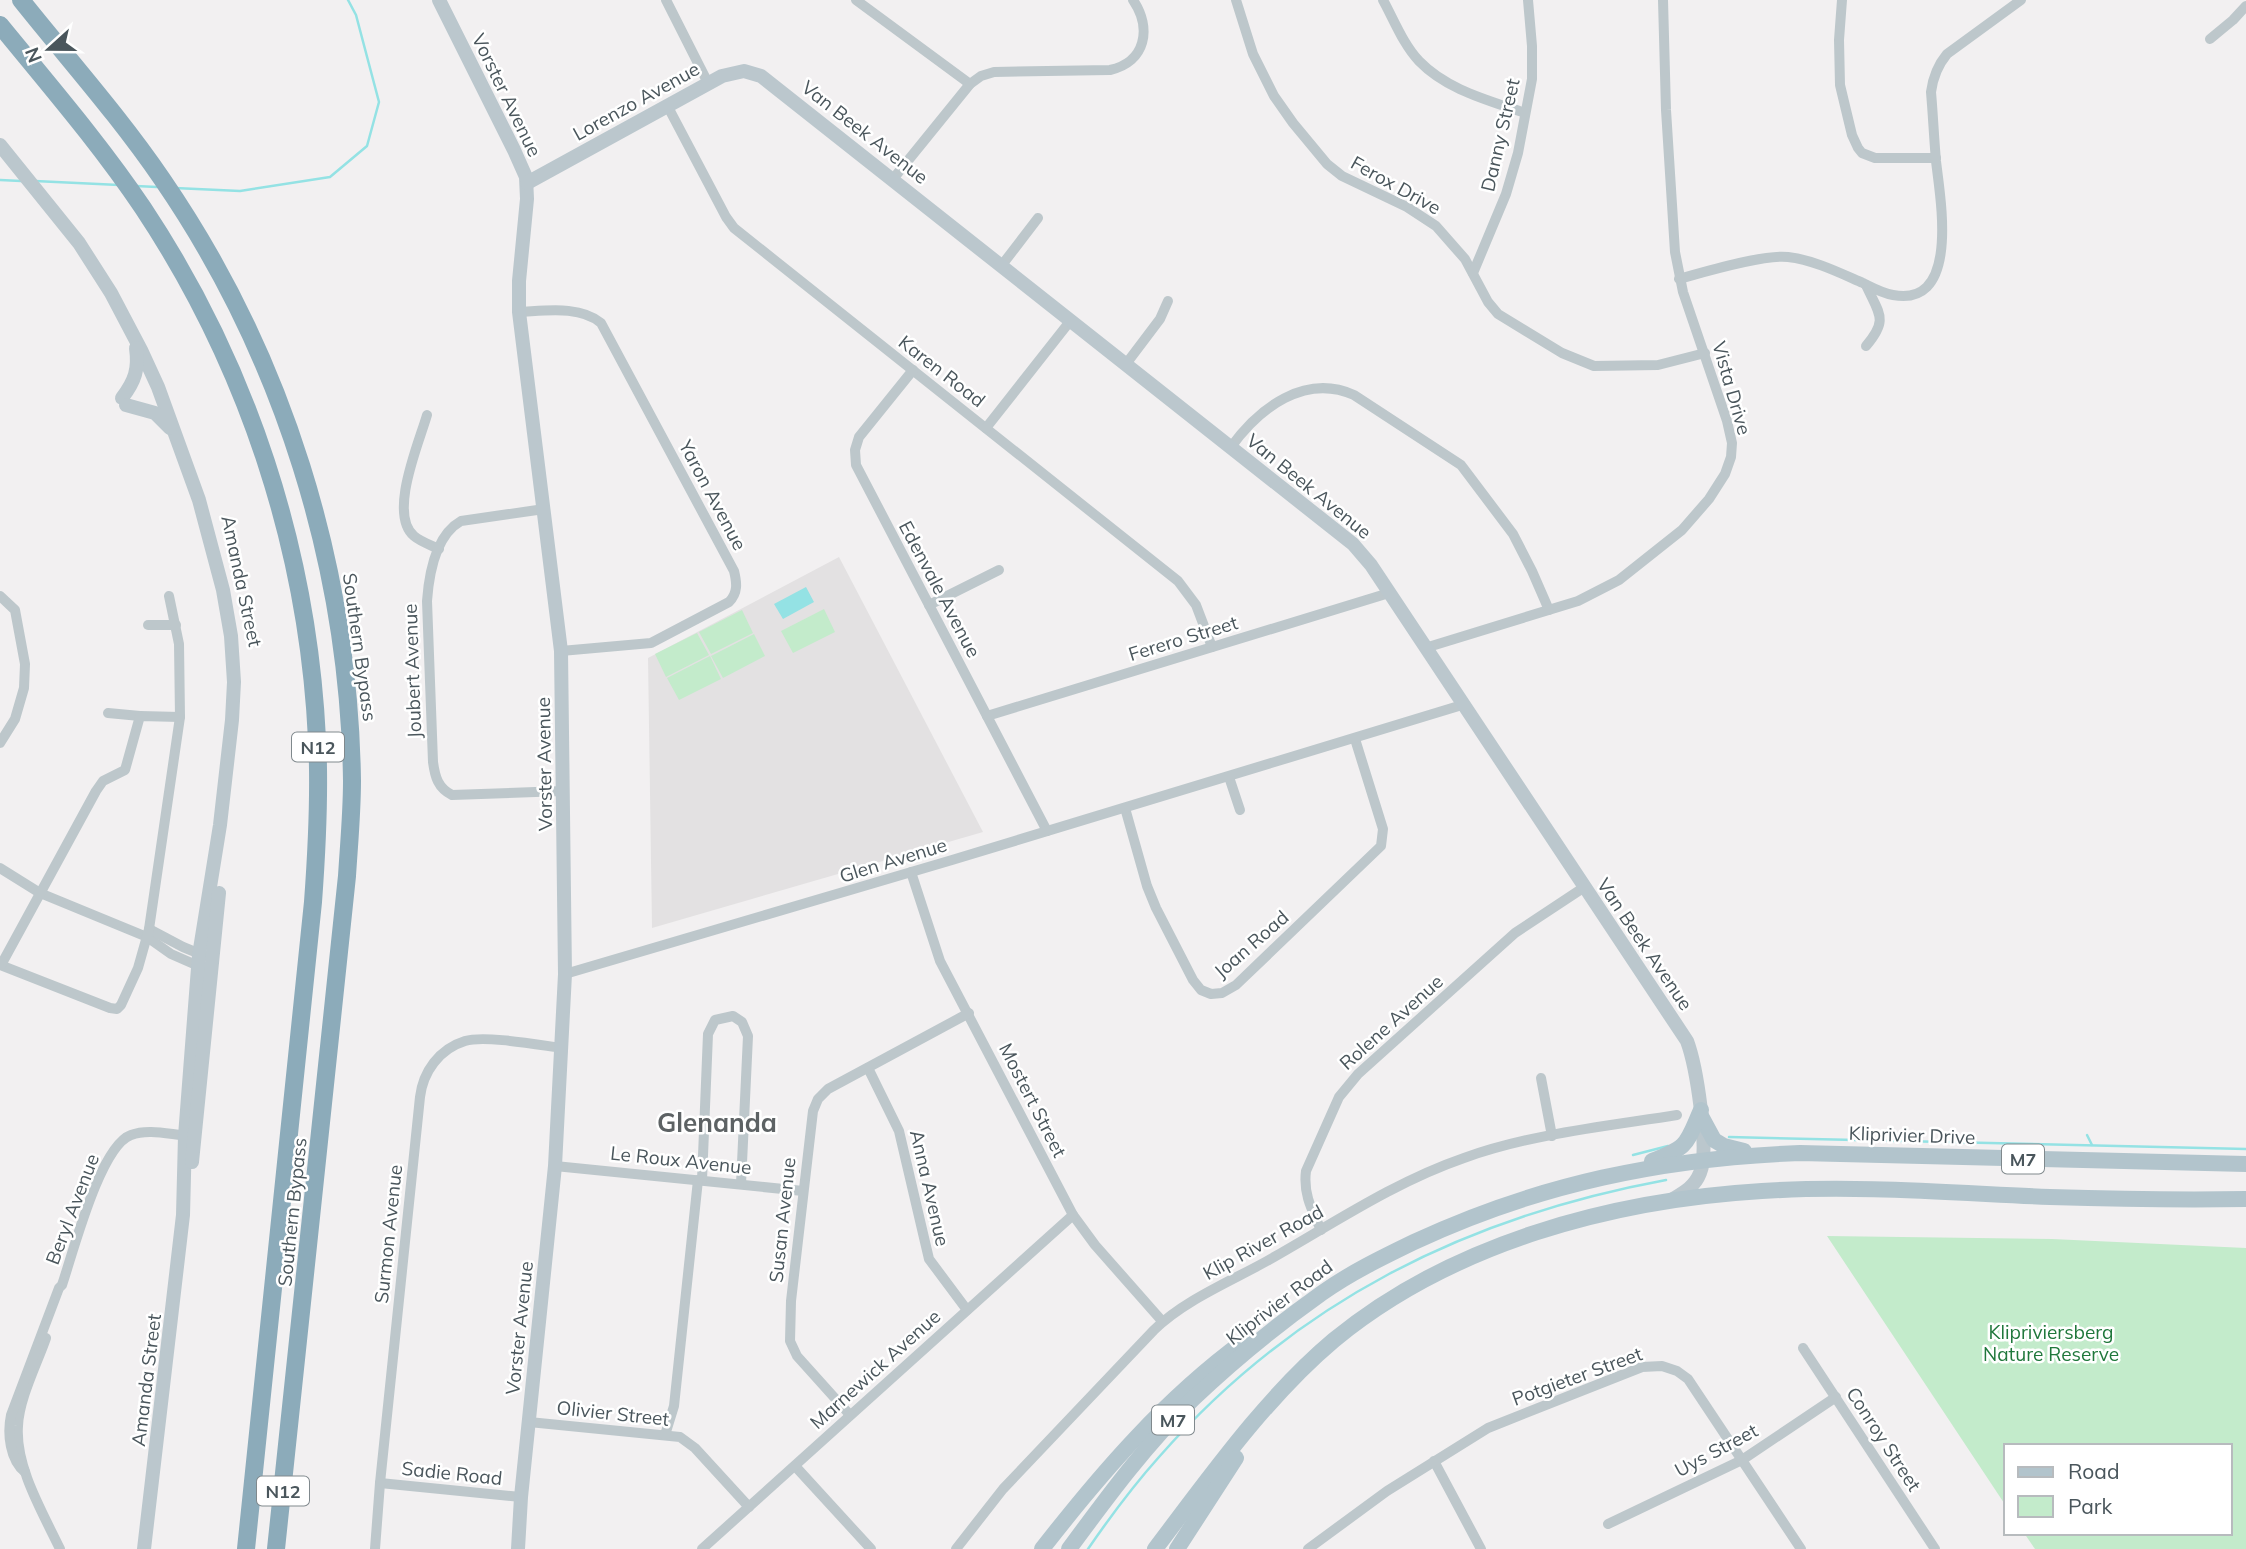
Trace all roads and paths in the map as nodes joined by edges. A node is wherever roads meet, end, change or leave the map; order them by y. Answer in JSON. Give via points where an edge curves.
{"nodes":[{"id":1,"x":21,"y":0,"type":"edge"},
{"id":2,"x":439,"y":0,"type":"edge"},
{"id":3,"x":666,"y":0,"type":"edge"},
{"id":4,"x":856,"y":0,"type":"edge"},
{"id":5,"x":1133,"y":0,"type":"edge"},
{"id":6,"x":1236,"y":0,"type":"edge"},
{"id":7,"x":1383,"y":0,"type":"edge"},
{"id":8,"x":1528,"y":0,"type":"edge"},
{"id":9,"x":1663,"y":0,"type":"edge"},
{"id":10,"x":1842,"y":0,"type":"edge"},
{"id":11,"x":2021,"y":0,"type":"edge"},
{"id":12,"x":2246,"y":6,"type":"edge"},
{"id":13,"x":0,"y":25,"type":"edge"},
{"id":14,"x":2210,"y":39,"type":"dead end"},
{"id":15,"x":767,"y":79,"type":"joint"},
{"id":16,"x":708,"y":83,"type":"junction"},
{"id":17,"x":970,"y":84,"type":"junction"},
{"id":18,"x":668,"y":107,"type":"junction"},
{"id":19,"x":1525,"y":113,"type":"junction"},
{"id":20,"x":0,"y":136,"type":"edge"},
{"id":21,"x":0,"y":145,"type":"edge"},
{"id":22,"x":1936,"y":158,"type":"junction"},
{"id":23,"x":893,"y":179,"type":"junction"},
{"id":24,"x":527,"y":183,"type":"junction"},
{"id":25,"x":1038,"y":218,"type":"dead end"},
{"id":26,"x":1002,"y":265,"type":"junction"},
{"id":27,"x":1473,"y":273,"type":"junction"},
{"id":28,"x":1679,"y":279,"type":"junction"},
{"id":29,"x":1866,"y":285,"type":"junction"},
{"id":30,"x":1168,"y":301,"type":"dead end"},
{"id":31,"x":519,"y":312,"type":"junction"},
{"id":32,"x":1071,"y":320,"type":"junction"},
{"id":33,"x":135,"y":338,"type":"junction"},
{"id":34,"x":1866,"y":346,"type":"dead end"},
{"id":35,"x":1705,"y":353,"type":"junction"},
{"id":36,"x":1126,"y":364,"type":"junction"},
{"id":37,"x":913,"y":370,"type":"junction"},
{"id":38,"x":427,"y":415,"type":"dead end"},
{"id":39,"x":986,"y":428,"type":"junction"},
{"id":40,"x":176,"y":438,"type":"junction"},
{"id":41,"x":1231,"y":447,"type":"junction"},
{"id":42,"x":544,"y":509,"type":"junction"},
{"id":43,"x":439,"y":550,"type":"junction"},
{"id":44,"x":999,"y":570,"type":"dead end"},
{"id":45,"x":1389,"y":593,"type":"junction"},
{"id":46,"x":0,"y":596,"type":"edge"},
{"id":47,"x":169,"y":596,"type":"dead end"},
{"id":48,"x":929,"y":605,"type":"junction"},
{"id":49,"x":1549,"y":610,"type":"junction"},
{"id":50,"x":148,"y":625,"type":"dead end"},
{"id":51,"x":176,"y":625,"type":"junction"},
{"id":52,"x":1212,"y":647,"type":"junction"},
{"id":53,"x":1425,"y":648,"type":"junction"},
{"id":54,"x":561,"y":651,"type":"junction"},
{"id":55,"x":1462,"y":705,"type":"junction"},
{"id":56,"x":108,"y":713,"type":"dead end"},
{"id":57,"x":139,"y":716,"type":"junction"},
{"id":58,"x":987,"y":716,"type":"junction"},
{"id":59,"x":180,"y":717,"type":"junction"},
{"id":60,"x":1355,"y":739,"type":"junction"},
{"id":61,"x":0,"y":743,"type":"edge"},
{"id":62,"x":1229,"y":777,"type":"junction"},
{"id":63,"x":564,"y":791,"type":"junction"},
{"id":64,"x":225,"y":804,"type":"junction"},
{"id":65,"x":1125,"y":808,"type":"junction"},
{"id":66,"x":1240,"y":810,"type":"dead end"},
{"id":67,"x":1047,"y":831,"type":"junction"},
{"id":68,"x":0,"y":868,"type":"edge"},
{"id":69,"x":911,"y":872,"type":"junction"},
{"id":70,"x":1583,"y":888,"type":"junction"},
{"id":71,"x":40,"y":892,"type":"junction"},
{"id":72,"x":148,"y":933,"type":"junction"},
{"id":73,"x":205,"y":962,"type":"junction"},
{"id":74,"x":0,"y":965,"type":"edge"},
{"id":75,"x":565,"y":974,"type":"junction"},
{"id":76,"x":969,"y":1013,"type":"junction"},
{"id":77,"x":562,"y":1048,"type":"junction"},
{"id":78,"x":868,"y":1068,"type":"junction"},
{"id":79,"x":1541,"y":1078,"type":"dead end"},
{"id":80,"x":1701,"y":1113,"type":"junction"},
{"id":81,"x":1677,"y":1115,"type":"dead end"},
{"id":82,"x":190,"y":1136,"type":"junction"},
{"id":83,"x":1552,"y":1136,"type":"junction"},
{"id":84,"x":1753,"y":1154,"type":"junction"},
{"id":85,"x":1703,"y":1160,"type":"junction"},
{"id":86,"x":2246,"y":1164,"type":"edge"},
{"id":87,"x":555,"y":1166,"type":"junction"},
{"id":88,"x":1621,"y":1173,"type":"junction"},
{"id":89,"x":700,"y":1180,"type":"junction"},
{"id":90,"x":741,"y":1184,"type":"junction"},
{"id":91,"x":803,"y":1191,"type":"junction"},
{"id":92,"x":2246,"y":1199,"type":"edge"},
{"id":93,"x":1672,"y":1200,"type":"junction"},
{"id":94,"x":1073,"y":1216,"type":"junction"},
{"id":95,"x":1321,"y":1230,"type":"junction"},
{"id":96,"x":967,"y":1310,"type":"junction"},
{"id":97,"x":1298,"y":1311,"type":"junction"},
{"id":98,"x":1163,"y":1321,"type":"junction"},
{"id":99,"x":1803,"y":1348,"type":"dead end"},
{"id":100,"x":1836,"y":1396,"type":"junction"},
{"id":101,"x":0,"y":1412,"type":"edge"},
{"id":102,"x":1262,"y":1414,"type":"junction"},
{"id":103,"x":850,"y":1415,"type":"junction"},
{"id":104,"x":11,"y":1422,"type":"edge"},
{"id":105,"x":529,"y":1422,"type":"junction"},
{"id":106,"x":290,"y":1433,"type":"junction"},
{"id":107,"x":665,"y":1435,"type":"junction"},
{"id":108,"x":1742,"y":1460,"type":"junction"},
{"id":109,"x":1434,"y":1461,"type":"junction"},
{"id":110,"x":795,"y":1466,"type":"junction"},
{"id":111,"x":380,"y":1483,"type":"junction"},
{"id":112,"x":521,"y":1497,"type":"junction"},
{"id":113,"x":749,"y":1507,"type":"junction"},
{"id":114,"x":1608,"y":1524,"type":"dead end"},
{"id":115,"x":60,"y":1549,"type":"edge"},
{"id":116,"x":144,"y":1549,"type":"edge"},
{"id":117,"x":246,"y":1549,"type":"edge"},
{"id":118,"x":276,"y":1549,"type":"edge"},
{"id":119,"x":287,"y":1549,"type":"edge"},
{"id":120,"x":375,"y":1549,"type":"edge"},
{"id":121,"x":518,"y":1549,"type":"edge"},
{"id":122,"x":702,"y":1549,"type":"edge"},
{"id":123,"x":871,"y":1549,"type":"edge"},
{"id":124,"x":956,"y":1549,"type":"edge"},
{"id":125,"x":1042,"y":1549,"type":"edge"},
{"id":126,"x":1069,"y":1549,"type":"edge"},
{"id":127,"x":1155,"y":1549,"type":"edge"},
{"id":128,"x":1177,"y":1549,"type":"edge"},
{"id":129,"x":1308,"y":1549,"type":"edge"},
{"id":130,"x":1481,"y":1549,"type":"edge"},
{"id":131,"x":1801,"y":1549,"type":"edge"},
{"id":132,"x":1935,"y":1549,"type":"edge"}],
"edges":[{"from":1,"to":106,"type":"highway","name":"Southern Bypass","number":"N12","via":[[162,179],[231,295],[299,454],[326,556],[349,725],[347,876]]},
{"from":2,"to":24,"type":"street","name":"Vorster Avenue"},
{"from":3,"to":16,"type":"street"},
{"from":4,"to":17,"type":"street"},
{"from":5,"to":17,"type":"street","via":[[1143,23],[1143,38],[1140,51],[1123,67],[994,72]]},
{"from":6,"to":27,"type":"street","name":"Ferox Drive","via":[[1246,37],[1265,78],[1319,155],[1349,180],[1430,221]]},
{"from":7,"to":19,"type":"street","via":[[1408,46],[1434,74],[1468,93]]},
{"from":8,"to":19,"type":"street","name":"Danny Street","via":[[1532,63]]},
{"from":9,"to":28,"type":"street","name":"Vista Drive","via":[[1670,193]]},
{"from":10,"to":22,"type":"street","via":[[1840,85],[1858,148],[1875,158]]},
{"from":11,"to":22,"type":"street","via":[[1940,63],[1931,92]]},
{"from":12,"to":14,"type":"street"},
{"from":13,"to":117,"type":"highway","name":"Southern Bypass","number":"N12","via":[[143,207],[206,315],[269,469],[307,631],[317,739],[318,837]]},
{"from":15,"to":16,"type":"street","name":"Lorenzo Avenue","via":[[738,71]]},
{"from":15,"to":23,"type":"street","name":"Van Beek Avenue"},
{"from":16,"to":18,"type":"street","name":"Lorenzo Avenue"},
{"from":17,"to":23,"type":"street"},
{"from":18,"to":24,"type":"street","name":"Lorenzo Avenue"},
{"from":18,"to":37,"type":"street","name":"Karen Road","via":[[734,228]]},
{"from":19,"to":27,"type":"street","name":"Danny Street","via":[[1513,171]]},
{"from":20,"to":64,"type":"street","name":"Amanda Street","via":[[104,269],[166,383],[206,508],[236,633],[238,709]]},
{"from":21,"to":33,"type":"street","name":"Amanda Street","via":[[79,243]]},
{"from":22,"to":29,"type":"street","via":[[1941,259],[1932,279],[1911,295],[1896,296]]},
{"from":23,"to":26,"type":"street","name":"Van Beek Avenue"},
{"from":24,"to":31,"type":"street","name":"Vorster Avenue"},
{"from":25,"to":26,"type":"street"},
{"from":26,"to":32,"type":"street","name":"Van Beek Avenue"},
{"from":27,"to":35,"type":"street","name":"Ferox Drive","via":[[1497,314],[1586,364],[1658,365]]},
{"from":28,"to":29,"type":"street","via":[[1788,257]]},
{"from":28,"to":35,"type":"street","name":"Vista Drive"},
{"from":29,"to":34,"type":"street","via":[[1881,327]]},
{"from":30,"to":36,"type":"street","via":[[1149,337]]},
{"from":31,"to":42,"type":"street","name":"Vorster Avenue"},
{"from":31,"to":54,"type":"street","name":"Yaron Avenue","via":[[576,312],[601,323],[736,579],[736,592],[729,602],[651,643]]},
{"from":32,"to":36,"type":"street","name":"Van Beek Avenue"},
{"from":32,"to":39,"type":"street"},
{"from":33,"to":40,"type":"street","name":"Amanda Street"},
{"from":33,"to":40,"type":"street","via":[[138,369],[124,402],[155,413]]},
{"from":35,"to":49,"type":"street","name":"Vista Drive","via":[[1732,443],[1719,483],[1682,530],[1619,580],[1591,596]]},
{"from":36,"to":41,"type":"street","name":"Van Beek Avenue"},
{"from":37,"to":39,"type":"street","name":"Karen Road"},
{"from":37,"to":48,"type":"street","name":"Edenvale Avenue","via":[[859,436],[854,458]]},
{"from":38,"to":43,"type":"street","via":[[404,494],[404,510],[414,536]]},
{"from":39,"to":52,"type":"street","name":"Karen Road","via":[[1186,588]]},
{"from":40,"to":64,"type":"street","name":"Amanda Street","via":[[204,517],[231,636],[234,696]]},
{"from":41,"to":45,"type":"street","name":"Van Beek Avenue","via":[[1353,544]]},
{"from":41,"to":49,"type":"street","via":[[1259,414],[1288,397],[1322,388],[1354,395],[1447,454],[1468,473],[1518,542]]},
{"from":42,"to":43,"type":"street","name":"Joubert Avenue","via":[[461,521],[446,532]]},
{"from":42,"to":54,"type":"street","name":"Vorster Avenue"},
{"from":43,"to":63,"type":"street","name":"Joubert Avenue","via":[[427,601],[437,782],[457,795]]},
{"from":44,"to":48,"type":"street"},
{"from":45,"to":52,"type":"street","name":"Ferero Street"},
{"from":45,"to":53,"type":"street","name":"Van Beek Avenue"},
{"from":46,"to":61,"type":"street","via":[[17,615],[25,675],[15,719]]},
{"from":47,"to":51,"type":"street"},
{"from":48,"to":58,"type":"street","name":"Edenvale Avenue"},
{"from":49,"to":53,"type":"street","name":"Vista Drive"},
{"from":50,"to":51,"type":"street"},
{"from":51,"to":59,"type":"street"},
{"from":52,"to":58,"type":"street","name":"Ferero Street"},
{"from":53,"to":55,"type":"street","name":"Van Beek Avenue"},
{"from":54,"to":63,"type":"street","name":"Vorster Avenue"},
{"from":55,"to":60,"type":"street","name":"Glen Avenue"},
{"from":55,"to":70,"type":"street","name":"Van Beek Avenue"},
{"from":56,"to":57,"type":"street"},
{"from":57,"to":59,"type":"street"},
{"from":57,"to":71,"type":"street","via":[[125,770],[96,791]]},
{"from":58,"to":67,"type":"street","name":"Edenvale Avenue"},
{"from":59,"to":72,"type":"street"},
{"from":60,"to":62,"type":"street","name":"Glen Avenue"},
{"from":60,"to":65,"type":"street","name":"Joan Road","via":[[1383,829],[1381,846],[1229,991],[1211,994],[1202,990],[1188,970],[1151,898]]},
{"from":62,"to":65,"type":"street","name":"Glen Avenue"},
{"from":62,"to":66,"type":"street"},
{"from":63,"to":75,"type":"street","name":"Vorster Avenue"},
{"from":64,"to":73,"type":"street","name":"Amanda Street"},
{"from":65,"to":67,"type":"street","name":"Glen Avenue"},
{"from":67,"to":69,"type":"street","name":"Glen Avenue"},
{"from":68,"to":71,"type":"street"},
{"from":69,"to":75,"type":"street","name":"Glen Avenue"},
{"from":69,"to":76,"type":"street","name":"Mostert Street","via":[[936,953]]},
{"from":70,"to":80,"type":"street","name":"Van Beek Avenue","via":[[1687,1041]]},
{"from":70,"to":95,"type":"street","name":"Rolene Avenue","via":[[1515,933],[1344,1090],[1306,1171],[1307,1196]]},
{"from":71,"to":72,"type":"street"},
{"from":71,"to":74,"type":"street"},
{"from":72,"to":73,"type":"street","via":[[171,954]]},
{"from":72,"to":74,"type":"street","via":[[138,968],[117,1009]]},
{"from":73,"to":82,"type":"street","name":"Amanda Street"},
{"from":75,"to":77,"type":"street","name":"Vorster Avenue"},
{"from":76,"to":78,"type":"street","name":"Susan Avenue"},
{"from":76,"to":94,"type":"street","name":"Mostert Street"},
{"from":77,"to":87,"type":"street","name":"Vorster Avenue"},
{"from":77,"to":111,"type":"street","name":"Surmon Avenue","via":[[467,1041],[443,1055],[425,1074]]},
{"from":78,"to":91,"type":"street","name":"Susan Avenue","via":[[828,1088],[815,1105]]},
{"from":78,"to":96,"type":"street","name":"Anna Avenue","via":[[899,1130],[929,1259]]},
{"from":79,"to":83,"type":"street"},
{"from":80,"to":84,"type":"main road","via":[[1714,1140]]},
{"from":80,"to":85,"type":"street","name":"Van Beek Avenue"},
{"from":80,"to":88,"type":"main road","via":[[1680,1149]]},
{"from":81,"to":83,"type":"street","name":"Klip River Road"},
{"from":82,"to":104,"type":"street","name":"Beryl Avenue","via":[[138,1133],[116,1146],[102,1170]]},
{"from":82,"to":116,"type":"street","name":"Amanda Street"},
{"from":83,"to":95,"type":"street","name":"Klip River Road","via":[[1463,1158]]},
{"from":84,"to":85,"type":"main road","name":"Kliprivier Drive","number":"M7"},
{"from":84,"to":86,"type":"main road","name":"Kliprivier Drive","number":"M7"},
{"from":85,"to":88,"type":"main road","name":"Kliprivier Drive","number":"M7"},
{"from":85,"to":93,"type":"street","via":[[1692,1186]]},
{"from":87,"to":89,"type":"street","name":"Le Roux Avenue"},
{"from":87,"to":105,"type":"street","name":"Vorster Avenue"},
{"from":88,"to":97,"type":"main road","name":"Kliprivier Road","number":"M7","via":[[1539,1192],[1440,1230],[1352,1275]]},
{"from":89,"to":90,"type":"street","name":"Le Roux Avenue"},
{"from":89,"to":90,"type":"street","via":[[708,1034],[715,1020],[733,1016],[743,1022],[748,1036]]},
{"from":89,"to":107,"type":"street","via":[[674,1406]]},
{"from":90,"to":91,"type":"street","name":"Le Roux Avenue"},
{"from":91,"to":103,"type":"street","name":"Susan Avenue","via":[[791,1346]]},
{"from":92,"to":93,"type":"main road","number":"M7","via":[[1816,1189]]},
{"from":93,"to":102,"type":"main road","number":"M7","via":[[1530,1236],[1417,1283],[1335,1339]]},
{"from":94,"to":96,"type":"street","name":"Marnewick Avenue"},
{"from":94,"to":98,"type":"street","name":"Mostert Street"},
{"from":95,"to":98,"type":"street","name":"Klip River Road"},
{"from":96,"to":103,"type":"street","name":"Marnewick Avenue"},
{"from":97,"to":125,"type":"main road","via":[[1256,1332],[1171,1402],[1104,1471]]},
{"from":97,"to":126,"type":"main road","name":"Kliprivier Road","number":"M7","via":[[1193,1399],[1118,1483]]},
{"from":98,"to":124,"type":"street","name":"Klip River Road","via":[[1003,1489]]},
{"from":99,"to":100,"type":"street","name":"Conroy Street"},
{"from":100,"to":108,"type":"street","name":"Uys Street"},
{"from":100,"to":132,"type":"street","name":"Conroy Street"},
{"from":101,"to":104,"type":"street"},
{"from":102,"to":127,"type":"main road","number":"M7"},
{"from":102,"to":128,"type":"main road"},
{"from":103,"to":110,"type":"street","name":"Marnewick Avenue"},
{"from":104,"to":115,"type":"street","via":[[14,1455]]},
{"from":105,"to":107,"type":"street","name":"Olivier Street"},
{"from":105,"to":112,"type":"street","name":"Vorster Avenue"},
{"from":106,"to":118,"type":"highway","name":"Southern Bypass","number":"N12"},
{"from":106,"to":119,"type":"highway"},
{"from":107,"to":113,"type":"street","name":"Olivier Street","via":[[691,1443]]},
{"from":108,"to":109,"type":"street","name":"Potgieter Street","via":[[1688,1379],[1654,1365],[1509,1419]]},
{"from":108,"to":114,"type":"street","name":"Uys Street"},
{"from":108,"to":131,"type":"street","name":"Potgieter Street"},
{"from":109,"to":129,"type":"street","name":"Potgieter Street"},
{"from":109,"to":130,"type":"street"},
{"from":110,"to":113,"type":"street","name":"Marnewick Avenue"},
{"from":110,"to":123,"type":"street"},
{"from":111,"to":112,"type":"street","name":"Sadie Road"},
{"from":111,"to":120,"type":"street","name":"Surmon Avenue"},
{"from":112,"to":121,"type":"street","name":"Vorster Avenue"},
{"from":113,"to":122,"type":"street","name":"Marnewick Avenue"}]}
